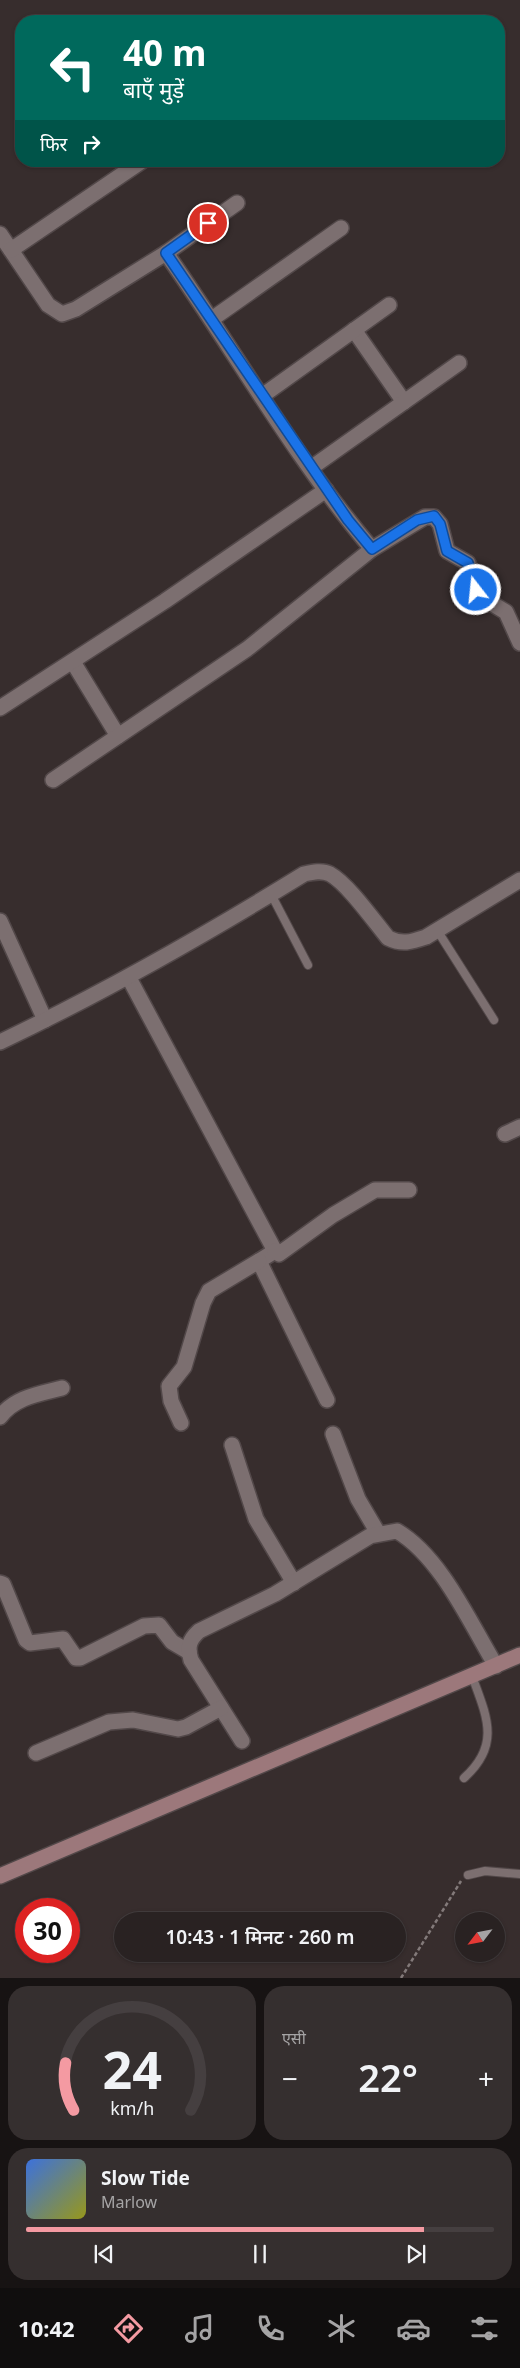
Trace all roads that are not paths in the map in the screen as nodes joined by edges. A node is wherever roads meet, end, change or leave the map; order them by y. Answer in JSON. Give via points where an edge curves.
{"nodes":[{"id":1,"x":133,"y":167,"type":"edge"},
{"id":2,"x":237,"y":203,"type":"dead end"},
{"id":3,"x":341,"y":228,"type":"dead end"},
{"id":4,"x":0,"y":234,"type":"edge"},
{"id":5,"x":11,"y":250,"type":"junction"},
{"id":6,"x":166,"y":253,"type":"junction"},
{"id":7,"x":389,"y":305,"type":"dead end"},
{"id":8,"x":212,"y":319,"type":"junction"},
{"id":9,"x":354,"y":330,"type":"junction"},
{"id":10,"x":459,"y":363,"type":"dead end"},
{"id":11,"x":262,"y":396,"type":"junction"},
{"id":12,"x":404,"y":402,"type":"junction"},
{"id":13,"x":311,"y":468,"type":"junction"},
{"id":14,"x":326,"y":490,"type":"junction"},
{"id":15,"x":372,"y":549,"type":"junction"},
{"id":16,"x":520,"y":643,"type":"edge"},
{"id":17,"x":73,"y":662,"type":"junction"},
{"id":18,"x":0,"y":708,"type":"edge"},
{"id":19,"x":118,"y":736,"type":"junction"},
{"id":20,"x":54,"y":780,"type":"dead end"},
{"id":21,"x":520,"y":880,"type":"edge"},
{"id":22,"x":271,"y":894,"type":"junction"},
{"id":23,"x":0,"y":921,"type":"edge"},
{"id":24,"x":437,"y":930,"type":"junction"},
{"id":25,"x":308,"y":965,"type":"dead end"},
{"id":26,"x":129,"y":978,"type":"junction"},
{"id":27,"x":45,"y":1020,"type":"junction"},
{"id":28,"x":494,"y":1020,"type":"dead end"},
{"id":29,"x":0,"y":1042,"type":"edge"},
{"id":30,"x":520,"y":1127,"type":"edge"},
{"id":31,"x":505,"y":1134,"type":"dead end"},
{"id":32,"x":409,"y":1190,"type":"dead end"},
{"id":33,"x":275,"y":1251,"type":"junction"},
{"id":34,"x":259,"y":1261,"type":"junction"},
{"id":35,"x":62,"y":1388,"type":"dead end"},
{"id":36,"x":327,"y":1400,"type":"dead end"},
{"id":37,"x":0,"y":1417,"type":"edge"},
{"id":38,"x":181,"y":1423,"type":"dead end"},
{"id":39,"x":333,"y":1434,"type":"dead end"},
{"id":40,"x":232,"y":1445,"type":"dead end"},
{"id":41,"x":378,"y":1533,"type":"junction"},
{"id":42,"x":1,"y":1581,"type":"edge"},
{"id":43,"x":294,"y":1583,"type":"junction"},
{"id":44,"x":189,"y":1652,"type":"junction"},
{"id":45,"x":520,"y":1655,"type":"edge"},
{"id":46,"x":496,"y":1666,"type":"junction"},
{"id":47,"x":472,"y":1676,"type":"junction"},
{"id":48,"x":222,"y":1708,"type":"junction"},
{"id":49,"x":242,"y":1740,"type":"dead end"},
{"id":50,"x":36,"y":1753,"type":"dead end"},
{"id":51,"x":464,"y":1778,"type":"dead end"},
{"id":52,"x":468,"y":1874,"type":"road end"},
{"id":53,"x":520,"y":1874,"type":"edge"},
{"id":54,"x":0,"y":1876,"type":"edge"}],
"edges":[{"from":1,"to":5,"type":"street"},
{"from":2,"to":6,"type":"street"},
{"from":3,"to":8,"type":"street"},
{"from":4,"to":5,"type":"street"},
{"from":5,"to":6,"type":"street","via":[[48,305],[62,314],[76,309]]},
{"from":6,"to":8,"type":"street"},
{"from":7,"to":9,"type":"street"},
{"from":8,"to":11,"type":"street"},
{"from":9,"to":11,"type":"street"},
{"from":9,"to":12,"type":"street"},
{"from":10,"to":12,"type":"street"},
{"from":11,"to":13,"type":"street"},
{"from":12,"to":13,"type":"street"},
{"from":13,"to":14,"type":"street"},
{"from":14,"to":15,"type":"street"},
{"from":14,"to":17,"type":"street"},
{"from":15,"to":16,"type":"street","via":[[417,520],[434,516],[440,524],[447,551],[468,563],[476,590],[506,612]]},
{"from":15,"to":19,"type":"street","via":[[247,649]]},
{"from":17,"to":18,"type":"street"},
{"from":17,"to":19,"type":"street"},
{"from":19,"to":20,"type":"street"},
{"from":21,"to":24,"type":"street"},
{"from":22,"to":24,"type":"street","via":[[304,874],[329,873],[388,938],[399,943],[412,942]]},
{"from":22,"to":25,"type":"lane"},
{"from":22,"to":26,"type":"street"},
{"from":23,"to":27,"type":"street"},
{"from":24,"to":28,"type":"lane"},
{"from":26,"to":27,"type":"street"},
{"from":26,"to":33,"type":"street"},
{"from":27,"to":29,"type":"street"},
{"from":30,"to":31,"type":"street"},
{"from":32,"to":33,"type":"street","via":[[375,1190],[332,1215],[289,1249],[279,1254]]},
{"from":33,"to":34,"type":"street"},
{"from":34,"to":36,"type":"street"},
{"from":34,"to":38,"type":"street","via":[[209,1290],[184,1366],[169,1386],[171,1401]]},
{"from":35,"to":37,"type":"street","via":[[18,1401]]},
{"from":39,"to":41,"type":"street","via":[[358,1500]]},
{"from":40,"to":43,"type":"street","via":[[256,1519]]},
{"from":41,"to":43,"type":"street"},
{"from":41,"to":46,"type":"street","via":[[397,1531],[425,1553]]},
{"from":42,"to":44,"type":"street","via":[[30,1643],[63,1639],[72,1655],[80,1658],[144,1626],[159,1624],[172,1642]]},
{"from":43,"to":44,"type":"street","via":[[199,1631],[188,1644]]},
{"from":44,"to":48,"type":"street"},
{"from":45,"to":46,"type":"street"},
{"from":46,"to":47,"type":"street"},
{"from":47,"to":51,"type":"lane","via":[[488,1721],[488,1735],[477,1767]]},
{"from":47,"to":54,"type":"street"},
{"from":48,"to":49,"type":"street"},
{"from":48,"to":50,"type":"street","via":[[178,1729],[133,1720],[115,1721]]},
{"from":52,"to":53,"type":"lane","via":[[485,1871]]}]}
